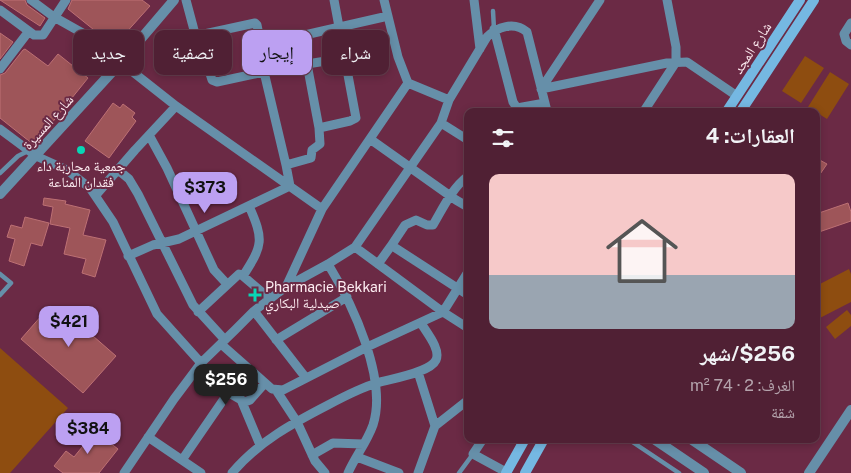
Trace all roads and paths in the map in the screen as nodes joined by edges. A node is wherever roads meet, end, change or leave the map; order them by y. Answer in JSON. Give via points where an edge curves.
{"nodes":[{"id":1,"x":31,"y":0,"type":"edge"},
{"id":2,"x":66,"y":0,"type":"edge"},
{"id":3,"x":174,"y":0,"type":"edge"},
{"id":4,"x":186,"y":0,"type":"edge"},
{"id":5,"x":334,"y":0,"type":"edge"},
{"id":6,"x":384,"y":0,"type":"edge"},
{"id":7,"x":474,"y":0,"type":"edge"},
{"id":8,"x":667,"y":0,"type":"edge"},
{"id":9,"x":800,"y":0,"type":"edge"},
{"id":10,"x":814,"y":0,"type":"edge"},
{"id":11,"x":596,"y":2,"type":"edge"},
{"id":12,"x":0,"y":10,"type":"edge"},
{"id":13,"x":493,"y":11,"type":"dead end"},
{"id":14,"x":388,"y":16,"type":"junction"},
{"id":15,"x":54,"y":17,"type":"junction"},
{"id":16,"x":851,"y":23,"type":"edge"},
{"id":17,"x":340,"y":27,"type":"junction"},
{"id":18,"x":494,"y":29,"type":"junction"},
{"id":19,"x":77,"y":30,"type":"edge"},
{"id":20,"x":194,"y":30,"type":"edge"},
{"id":21,"x":223,"y":30,"type":"edge"},
{"id":22,"x":258,"y":30,"type":"edge"},
{"id":23,"x":340,"y":30,"type":"edge"},
{"id":24,"x":29,"y":31,"type":"junction"},
{"id":25,"x":312,"y":33,"type":"edge"},
{"id":26,"x":144,"y":35,"type":"edge"},
{"id":27,"x":851,"y":45,"type":"edge"},
{"id":28,"x":480,"y":49,"type":"junction"},
{"id":29,"x":676,"y":62,"type":"junction"},
{"id":30,"x":0,"y":69,"type":"edge"},
{"id":31,"x":108,"y":75,"type":"edge"},
{"id":32,"x":139,"y":75,"type":"edge"},
{"id":33,"x":210,"y":75,"type":"edge"},
{"id":34,"x":250,"y":75,"type":"edge"},
{"id":35,"x":265,"y":75,"type":"edge"},
{"id":36,"x":310,"y":75,"type":"edge"},
{"id":37,"x":348,"y":75,"type":"edge"},
{"id":38,"x":408,"y":83,"type":"junction"},
{"id":39,"x":541,"y":89,"type":"junction"},
{"id":40,"x":737,"y":96,"type":"junction"},
{"id":41,"x":449,"y":100,"type":"junction"},
{"id":42,"x":176,"y":106,"type":"junction"},
{"id":43,"x":546,"y":107,"type":"edge"},
{"id":44,"x":517,"y":108,"type":"edge"},
{"id":45,"x":532,"y":108,"type":"edge"},
{"id":46,"x":646,"y":108,"type":"edge"},
{"id":47,"x":729,"y":108,"type":"edge"},
{"id":48,"x":743,"y":108,"type":"edge"},
{"id":49,"x":441,"y":123,"type":"junction"},
{"id":50,"x":319,"y":128,"type":"junction"},
{"id":51,"x":0,"y":129,"type":"edge"},
{"id":52,"x":148,"y":134,"type":"junction"},
{"id":53,"x":464,"y":137,"type":"edge"},
{"id":54,"x":370,"y":139,"type":"junction"},
{"id":55,"x":32,"y":153,"type":"junction"},
{"id":56,"x":286,"y":165,"type":"junction"},
{"id":57,"x":410,"y":168,"type":"junction"},
{"id":58,"x":118,"y":169,"type":"junction"},
{"id":59,"x":0,"y":173,"type":"edge"},
{"id":60,"x":464,"y":179,"type":"edge"},
{"id":61,"x":228,"y":180,"type":"dead end"},
{"id":62,"x":290,"y":186,"type":"junction"},
{"id":63,"x":0,"y":194,"type":"edge"},
{"id":64,"x":96,"y":195,"type":"junction"},
{"id":65,"x":450,"y":196,"type":"junction"},
{"id":66,"x":182,"y":201,"type":"junction"},
{"id":67,"x":464,"y":205,"type":"edge"},
{"id":68,"x":249,"y":206,"type":"junction"},
{"id":69,"x":322,"y":209,"type":"junction"},
{"id":70,"x":197,"y":231,"type":"junction"},
{"id":71,"x":163,"y":243,"type":"junction"},
{"id":72,"x":391,"y":246,"type":"junction"},
{"id":73,"x":355,"y":247,"type":"junction"},
{"id":74,"x":128,"y":256,"type":"junction"},
{"id":75,"x":328,"y":264,"type":"junction"},
{"id":76,"x":378,"y":264,"type":"junction"},
{"id":77,"x":0,"y":274,"type":"edge"},
{"id":78,"x":242,"y":276,"type":"junction"},
{"id":79,"x":464,"y":278,"type":"edge"},
{"id":80,"x":227,"y":284,"type":"junction"},
{"id":81,"x":286,"y":287,"type":"junction"},
{"id":82,"x":458,"y":288,"type":"junction"},
{"id":83,"x":464,"y":292,"type":"edge"},
{"id":84,"x":0,"y":295,"type":"edge"},
{"id":85,"x":347,"y":296,"type":"junction"},
{"id":86,"x":270,"y":299,"type":"junction"},
{"id":87,"x":254,"y":311,"type":"junction"},
{"id":88,"x":198,"y":312,"type":"junction"},
{"id":89,"x":443,"y":312,"type":"junction"},
{"id":90,"x":421,"y":322,"type":"junction"},
{"id":91,"x":464,"y":325,"type":"edge"},
{"id":92,"x":276,"y":340,"type":"junction"},
{"id":93,"x":223,"y":342,"type":"junction"},
{"id":94,"x":367,"y":347,"type":"junction"},
{"id":95,"x":201,"y":363,"type":"junction"},
{"id":96,"x":418,"y":372,"type":"junction"},
{"id":97,"x":306,"y":378,"type":"junction"},
{"id":98,"x":266,"y":383,"type":"junction"},
{"id":99,"x":374,"y":383,"type":"junction"},
{"id":100,"x":276,"y":390,"type":"junction"},
{"id":101,"x":228,"y":393,"type":"junction"},
{"id":102,"x":242,"y":402,"type":"junction"},
{"id":103,"x":464,"y":403,"type":"edge"},
{"id":104,"x":851,"y":410,"type":"edge"},
{"id":105,"x":297,"y":422,"type":"junction"},
{"id":106,"x":435,"y":426,"type":"junction"},
{"id":107,"x":148,"y":437,"type":"junction"},
{"id":108,"x":479,"y":443,"type":"edge"},
{"id":109,"x":523,"y":443,"type":"edge"},
{"id":110,"x":542,"y":443,"type":"edge"},
{"id":111,"x":634,"y":443,"type":"edge"},
{"id":112,"x":660,"y":443,"type":"edge"},
{"id":113,"x":698,"y":443,"type":"edge"},
{"id":114,"x":363,"y":444,"type":"junction"},
{"id":115,"x":260,"y":445,"type":"junction"},
{"id":116,"x":472,"y":454,"type":"junction"},
{"id":117,"x":312,"y":455,"type":"junction"},
{"id":118,"x":357,"y":456,"type":"junction"},
{"id":119,"x":186,"y":466,"type":"edge"},
{"id":120,"x":124,"y":473,"type":"edge"},
{"id":121,"x":201,"y":473,"type":"edge"},
{"id":122,"x":232,"y":473,"type":"edge"},
{"id":123,"x":325,"y":473,"type":"edge"},
{"id":124,"x":348,"y":473,"type":"edge"},
{"id":125,"x":399,"y":473,"type":"edge"},
{"id":126,"x":418,"y":473,"type":"edge"},
{"id":127,"x":459,"y":473,"type":"edge"},
{"id":128,"x":506,"y":473,"type":"edge"},
{"id":129,"x":525,"y":473,"type":"edge"},
{"id":130,"x":679,"y":473,"type":"edge"},
{"id":131,"x":704,"y":473,"type":"edge"},
{"id":132,"x":741,"y":473,"type":"edge"},
{"id":133,"x":809,"y":473,"type":"edge"}],
"edges":[{"from":1,"to":15,"type":"street"},
{"from":2,"to":15,"type":"street"},
{"from":3,"to":26,"type":"street","name":"شارع المسيرة"},
{"from":4,"to":20,"type":"street"},
{"from":5,"to":17,"type":"street"},
{"from":6,"to":14,"type":"street"},
{"from":7,"to":28,"type":"street"},
{"from":8,"to":29,"type":"street"},
{"from":9,"to":40,"type":"main road","name":"شارع المجد"},
{"from":10,"to":48,"type":"main road","name":"شارع المجد"},
{"from":11,"to":39,"type":"street"},
{"from":12,"to":24,"type":"street"},
{"from":13,"to":18,"type":"lane"},
{"from":14,"to":17,"type":"street"},
{"from":14,"to":38,"type":"street"},
{"from":15,"to":19,"type":"street"},
{"from":15,"to":24,"type":"street","via":[[43,34],[34,35]]},
{"from":16,"to":27,"type":"street","via":[[844,34]]},
{"from":17,"to":23,"type":"street"},
{"from":17,"to":25,"type":"street"},
{"from":18,"to":28,"type":"street"},
{"from":18,"to":39,"type":"street","via":[[517,26],[527,32]]},
{"from":18,"to":44,"type":"street"},
{"from":21,"to":22,"type":"street","via":[[255,23]]},
{"from":24,"to":30,"type":"street"},
{"from":28,"to":41,"type":"street"},
{"from":29,"to":39,"type":"street"},
{"from":29,"to":40,"type":"street","via":[[692,65]]},
{"from":29,"to":46,"type":"street"},
{"from":31,"to":55,"type":"street","name":"شارع المسيرة"},
{"from":32,"to":42,"type":"street"},
{"from":33,"to":34,"type":"street","via":[[217,82]]},
{"from":35,"to":56,"type":"street"},
{"from":36,"to":50,"type":"street"},
{"from":37,"to":50,"type":"street","via":[[356,118]]},
{"from":38,"to":41,"type":"street"},
{"from":38,"to":54,"type":"street"},
{"from":39,"to":43,"type":"street"},
{"from":40,"to":47,"type":"main road","name":"شارع المجد"},
{"from":41,"to":49,"type":"street"},
{"from":42,"to":52,"type":"street"},
{"from":42,"to":62,"type":"street"},
{"from":43,"to":45,"type":"street"},
{"from":49,"to":53,"type":"street"},
{"from":49,"to":57,"type":"street"},
{"from":50,"to":56,"type":"street","via":[[320,144],[312,150],[311,158]]},
{"from":51,"to":55,"type":"street"},
{"from":52,"to":58,"type":"street"},
{"from":52,"to":66,"type":"street"},
{"from":54,"to":57,"type":"street"},
{"from":54,"to":69,"type":"street"},
{"from":55,"to":59,"type":"lane","via":[[18,156]]},
{"from":55,"to":63,"type":"street","name":"شارع المسيرة"},
{"from":55,"to":64,"type":"street","via":[[67,170]]},
{"from":56,"to":62,"type":"street"},
{"from":57,"to":65,"type":"street"},
{"from":57,"to":73,"type":"street"},
{"from":58,"to":64,"type":"street"},
{"from":58,"to":71,"type":"street","via":[[129,179]]},
{"from":60,"to":65,"type":"street"},
{"from":61,"to":66,"type":"street"},
{"from":62,"to":68,"type":"street"},
{"from":62,"to":69,"type":"street"},
{"from":64,"to":74,"type":"street","via":[[113,222]]},
{"from":65,"to":67,"type":"street"},
{"from":65,"to":72,"type":"street","via":[[433,225],[416,220],[408,222]]},
{"from":66,"to":70,"type":"street"},
{"from":68,"to":70,"type":"street"},
{"from":68,"to":78,"type":"street","via":[[260,240],[254,258]]},
{"from":69,"to":81,"type":"street"},
{"from":70,"to":71,"type":"street"},
{"from":70,"to":80,"type":"street","via":[[214,270]]},
{"from":71,"to":74,"type":"street"},
{"from":71,"to":88,"type":"street"},
{"from":72,"to":76,"type":"street"},
{"from":72,"to":82,"type":"street"},
{"from":73,"to":75,"type":"street"},
{"from":73,"to":76,"type":"street"},
{"from":74,"to":95,"type":"street","via":[[157,314]]},
{"from":75,"to":81,"type":"street"},
{"from":75,"to":85,"type":"street"},
{"from":76,"to":89,"type":"street"},
{"from":77,"to":84,"type":"lane","via":[[11,283]]},
{"from":78,"to":80,"type":"street","via":[[236,275]]},
{"from":78,"to":86,"type":"street"},
{"from":79,"to":82,"type":"street"},
{"from":80,"to":88,"type":"street"},
{"from":81,"to":86,"type":"street"},
{"from":82,"to":83,"type":"street"},
{"from":82,"to":89,"type":"street"},
{"from":85,"to":92,"type":"street"},
{"from":85,"to":94,"type":"street"},
{"from":86,"to":87,"type":"street"},
{"from":87,"to":92,"type":"street"},
{"from":87,"to":93,"type":"street"},
{"from":88,"to":93,"type":"street"},
{"from":89,"to":90,"type":"street"},
{"from":89,"to":91,"type":"street"},
{"from":90,"to":94,"type":"street"},
{"from":90,"to":96,"type":"street","via":[[437,350],[437,356],[431,366]]},
{"from":92,"to":97,"type":"street"},
{"from":93,"to":95,"type":"street"},
{"from":93,"to":98,"type":"street"},
{"from":94,"to":97,"type":"street"},
{"from":94,"to":99,"type":"street"},
{"from":95,"to":101,"type":"street","via":[[203,378]]},
{"from":95,"to":107,"type":"street"},
{"from":96,"to":99,"type":"street"},
{"from":96,"to":106,"type":"street"},
{"from":97,"to":100,"type":"street","via":[[283,390]]},
{"from":98,"to":100,"type":"street"},
{"from":98,"to":102,"type":"street","via":[[250,400]]},
{"from":99,"to":105,"type":"street"},
{"from":99,"to":114,"type":"street","via":[[375,414]]},
{"from":100,"to":105,"type":"street"},
{"from":101,"to":102,"type":"street"},
{"from":101,"to":119,"type":"street"},
{"from":102,"to":115,"type":"street"},
{"from":103,"to":106,"type":"street"},
{"from":104,"to":133,"type":"street"},
{"from":105,"to":115,"type":"street"},
{"from":105,"to":117,"type":"street"},
{"from":106,"to":126,"type":"street"},
{"from":107,"to":119,"type":"street"},
{"from":107,"to":120,"type":"street"},
{"from":108,"to":116,"type":"street"},
{"from":109,"to":128,"type":"main road"},
{"from":110,"to":129,"type":"main road"},
{"from":111,"to":130,"type":"lane"},
{"from":112,"to":131,"type":"street"},
{"from":113,"to":132,"type":"street"},
{"from":114,"to":117,"type":"street","via":[[333,443]]},
{"from":114,"to":118,"type":"street"},
{"from":115,"to":122,"type":"street"},
{"from":116,"to":127,"type":"lane"},
{"from":116,"to":128,"type":"street"},
{"from":117,"to":123,"type":"street"},
{"from":118,"to":124,"type":"street"},
{"from":118,"to":125,"type":"street"},
{"from":119,"to":121,"type":"street"}]}
